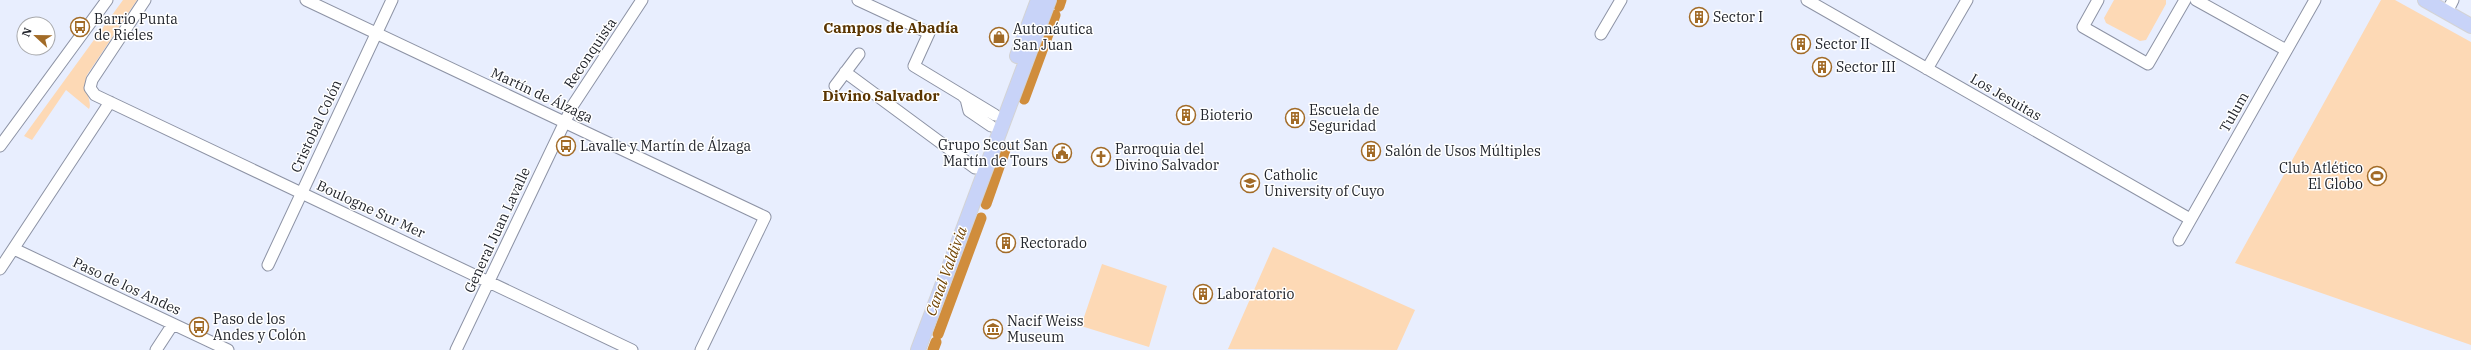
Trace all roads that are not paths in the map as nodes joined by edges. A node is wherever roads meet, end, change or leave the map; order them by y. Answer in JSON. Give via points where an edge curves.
{"nodes":[{"id":1,"x":107,"y":0,"type":"edge"},
{"id":2,"x":145,"y":0,"type":"edge"},
{"id":3,"x":306,"y":0,"type":"edge"},
{"id":4,"x":392,"y":0,"type":"edge"},
{"id":5,"x":642,"y":0,"type":"edge"},
{"id":6,"x":858,"y":0,"type":"edge"},
{"id":7,"x":1038,"y":0,"type":"edge"},
{"id":8,"x":1049,"y":0,"type":"edge"},
{"id":9,"x":1621,"y":0,"type":"edge"},
{"id":10,"x":1807,"y":0,"type":"edge"},
{"id":11,"x":1967,"y":0,"type":"edge"},
{"id":12,"x":2098,"y":0,"type":"edge"},
{"id":13,"x":2185,"y":0,"type":"edge"},
{"id":14,"x":2196,"y":0,"type":"edge"},
{"id":15,"x":2315,"y":0,"type":"edge"},
{"id":16,"x":2425,"y":0,"type":"edge"},
{"id":17,"x":2450,"y":6,"type":"edge"},
{"id":18,"x":2471,"y":26,"type":"edge"},
{"id":19,"x":376,"y":33,"type":"junction"},
{"id":20,"x":1601,"y":34,"type":"dead end"},
{"id":21,"x":2286,"y":50,"type":"junction"},
{"id":22,"x":859,"y":54,"type":"dead end"},
{"id":23,"x":1927,"y":68,"type":"junction"},
{"id":24,"x":845,"y":72,"type":"junction"},
{"id":25,"x":835,"y":86,"type":"dead end"},
{"id":26,"x":110,"y":102,"type":"junction"},
{"id":27,"x":993,"y":120,"type":"junction"},
{"id":28,"x":565,"y":122,"type":"junction"},
{"id":29,"x":0,"y":146,"type":"edge"},
{"id":30,"x":975,"y":168,"type":"junction"},
{"id":31,"x":301,"y":193,"type":"junction"},
{"id":32,"x":2190,"y":219,"type":"junction"},
{"id":33,"x":2178,"y":240,"type":"dead end"},
{"id":34,"x":14,"y":249,"type":"junction"},
{"id":35,"x":268,"y":265,"type":"dead end"},
{"id":36,"x":0,"y":269,"type":"edge"},
{"id":37,"x":489,"y":282,"type":"junction"},
{"id":38,"x":173,"y":324,"type":"junction"},
{"id":39,"x":156,"y":350,"type":"edge"},
{"id":40,"x":228,"y":350,"type":"edge"},
{"id":41,"x":456,"y":350,"type":"edge"},
{"id":42,"x":632,"y":350,"type":"edge"},
{"id":43,"x":702,"y":350,"type":"edge"},
{"id":44,"x":908,"y":350,"type":"edge"},
{"id":45,"x":918,"y":350,"type":"edge"}],
"edges":[{"from":1,"to":29,"type":"street"},
{"from":2,"to":26,"type":"street","name":"Boulogne Sur Mer","via":[[92,80],[90,88],[97,96]]},
{"from":3,"to":19,"type":"street","name":"Martín de Álzaga"},
{"from":4,"to":19,"type":"street","name":"Cristobal Colón"},
{"from":5,"to":28,"type":"street","name":"Reconquista","via":[[573,105]]},
{"from":6,"to":27,"type":"street","via":[[929,33],[914,66],[963,96]]},
{"from":7,"to":27,"type":"main road"},
{"from":8,"to":45,"type":"main road"},
{"from":9,"to":20,"type":"street"},
{"from":10,"to":23,"type":"street","name":"Los Jesuitas"},
{"from":11,"to":23,"type":"street"},
{"from":12,"to":13,"type":"street","via":[[2083,27],[2148,64]]},
{"from":14,"to":21,"type":"street"},
{"from":15,"to":21,"type":"street","name":"Tulum"},
{"from":16,"to":17,"type":"main road"},
{"from":17,"to":18,"type":"main road"},
{"from":19,"to":28,"type":"street","name":"Martín de Álzaga"},
{"from":19,"to":31,"type":"street","name":"Cristobal Colón"},
{"from":21,"to":32,"type":"street","name":"Tulum"},
{"from":22,"to":24,"type":"street"},
{"from":23,"to":32,"type":"street","name":"Los Jesuitas"},
{"from":24,"to":25,"type":"street"},
{"from":24,"to":30,"type":"street"},
{"from":26,"to":31,"type":"street","name":"Boulogne Sur Mer"},
{"from":26,"to":34,"type":"street"},
{"from":27,"to":30,"type":"main road"},
{"from":28,"to":37,"type":"street","name":"General Juan Lavalle"},
{"from":28,"to":43,"type":"street","name":"Martín de Álzaga","via":[[765,217]]},
{"from":30,"to":44,"type":"main road"},
{"from":31,"to":35,"type":"street","name":"Cristobal Colón"},
{"from":31,"to":37,"type":"street","name":"Boulogne Sur Mer"},
{"from":32,"to":33,"type":"street","name":"Tulum"},
{"from":34,"to":36,"type":"street"},
{"from":34,"to":38,"type":"street","name":"Paso de los Andes"},
{"from":37,"to":41,"type":"street","name":"General Juan Lavalle"},
{"from":37,"to":42,"type":"street","name":"Boulogne Sur Mer"},
{"from":38,"to":39,"type":"street"},
{"from":38,"to":40,"type":"street","name":"Paso de los Andes"}]}
